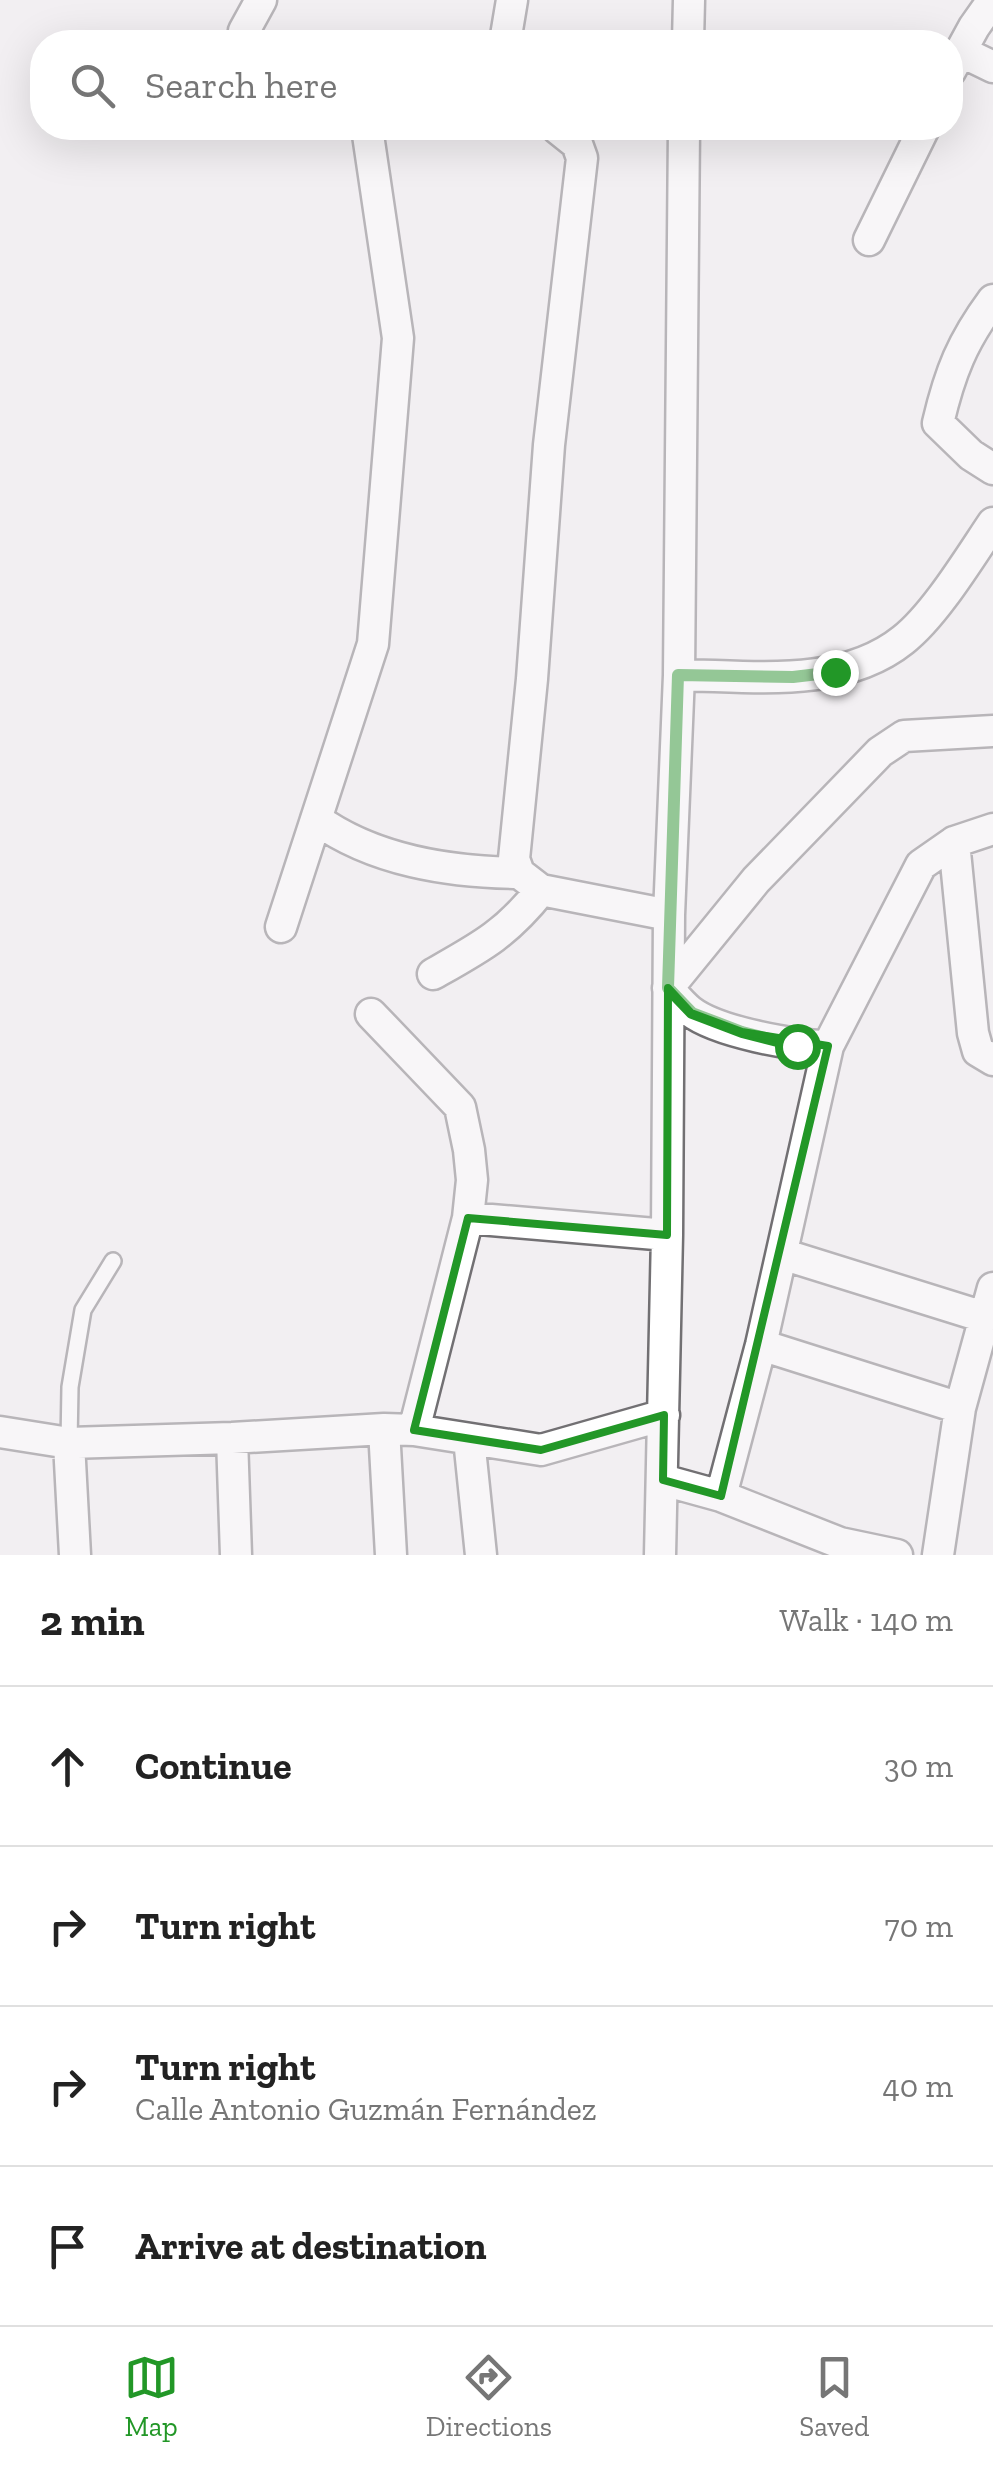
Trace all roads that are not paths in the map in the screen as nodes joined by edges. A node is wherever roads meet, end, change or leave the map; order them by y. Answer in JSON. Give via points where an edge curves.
{"nodes":[{"id":1,"x":261,"y":0,"type":"edge"},
{"id":2,"x":512,"y":0,"type":"edge"},
{"id":3,"x":689,"y":0,"type":"edge"},
{"id":4,"x":993,"y":0,"type":"edge"},
{"id":5,"x":250,"y":30,"type":"edge"},
{"id":6,"x":507,"y":30,"type":"edge"},
{"id":7,"x":688,"y":30,"type":"edge"},
{"id":8,"x":963,"y":48,"type":"edge"},
{"id":9,"x":963,"y":62,"type":"edge"},
{"id":10,"x":993,"y":67,"type":"edge"},
{"id":11,"x":370,"y":140,"type":"edge"},
{"id":12,"x":572,"y":140,"type":"edge"},
{"id":13,"x":684,"y":140,"type":"edge"},
{"id":14,"x":918,"y":140,"type":"edge"},
{"id":15,"x":870,"y":240,"type":"dead end"},
{"id":16,"x":993,"y":300,"type":"edge"},
{"id":17,"x":993,"y":468,"type":"edge"},
{"id":18,"x":993,"y":523,"type":"edge"},
{"id":19,"x":678,"y":675,"type":"junction"},
{"id":20,"x":993,"y":731,"type":"edge"},
{"id":21,"x":316,"y":819,"type":"junction"},
{"id":22,"x":993,"y":829,"type":"edge"},
{"id":23,"x":954,"y":842,"type":"junction"},
{"id":24,"x":530,"y":882,"type":"junction"},
{"id":25,"x":668,"y":915,"type":"junction"},
{"id":26,"x":281,"y":927,"type":"dead end"},
{"id":27,"x":433,"y":974,"type":"dead end"},
{"id":28,"x":668,"y":988,"type":"junction"},
{"id":29,"x":371,"y":1014,"type":"dead end"},
{"id":30,"x":828,"y":1046,"type":"junction"},
{"id":31,"x":993,"y":1060,"type":"edge"},
{"id":32,"x":468,"y":1218,"type":"junction"},
{"id":33,"x":667,"y":1236,"type":"junction"},
{"id":34,"x":782,"y":1254,"type":"junction"},
{"id":35,"x":113,"y":1261,"type":"dead end"},
{"id":36,"x":989,"y":1302,"type":"edge"},
{"id":37,"x":761,"y":1345,"type":"junction"},
{"id":38,"x":960,"y":1408,"type":"junction"},
{"id":39,"x":664,"y":1415,"type":"junction"},
{"id":40,"x":399,"y":1430,"type":"junction"},
{"id":41,"x":0,"y":1432,"type":"edge"},
{"id":42,"x":232,"y":1438,"type":"junction"},
{"id":43,"x":469,"y":1439,"type":"junction"},
{"id":44,"x":68,"y":1443,"type":"junction"},
{"id":45,"x":663,"y":1480,"type":"junction"},
{"id":46,"x":721,"y":1496,"type":"junction"},
{"id":47,"x":838,"y":1549,"type":"edge"},
{"id":48,"x":75,"y":1555,"type":"edge"},
{"id":49,"x":236,"y":1555,"type":"edge"},
{"id":50,"x":391,"y":1555,"type":"edge"},
{"id":51,"x":482,"y":1555,"type":"edge"},
{"id":52,"x":660,"y":1555,"type":"edge"},
{"id":53,"x":897,"y":1555,"type":"edge"},
{"id":54,"x":938,"y":1555,"type":"edge"}],
"edges":[{"from":1,"to":5,"type":"street"},
{"from":2,"to":6,"type":"street"},
{"from":3,"to":7,"type":"street"},
{"from":4,"to":8,"type":"street"},
{"from":9,"to":10,"type":"street"},
{"from":11,"to":21,"type":"street","via":[[398,338],[373,644]]},
{"from":12,"to":24,"type":"street","via":[[582,158],[549,445],[514,860]]},
{"from":13,"to":19,"type":"street"},
{"from":14,"to":15,"type":"street"},
{"from":16,"to":17,"type":"street","via":[[950,374],[938,423]]},
{"from":18,"to":19,"type":"street","via":[[904,640],[874,656],[835,672],[793,677]]},
{"from":19,"to":25,"type":"street"},
{"from":20,"to":28,"type":"street","via":[[904,736],[880,752],[756,880]]},
{"from":21,"to":24,"type":"street","via":[[336,834],[422,864]]},
{"from":21,"to":26,"type":"street"},
{"from":22,"to":23,"type":"street"},
{"from":23,"to":30,"type":"street","via":[[922,865]]},
{"from":23,"to":31,"type":"street","via":[[973,1033],[978,1051]]},
{"from":24,"to":25,"type":"street"},
{"from":24,"to":27,"type":"street","via":[[516,921]]},
{"from":25,"to":28,"type":"street"},
{"from":28,"to":30,"type":"street","via":[[692,1013],[742,1032]]},
{"from":28,"to":33,"type":"street"},
{"from":29,"to":32,"type":"street","via":[[460,1107],[472,1180]]},
{"from":30,"to":34,"type":"street"},
{"from":32,"to":33,"type":"street"},
{"from":32,"to":40,"type":"street"},
{"from":33,"to":39,"type":"street"},
{"from":34,"to":36,"type":"street"},
{"from":34,"to":37,"type":"street"},
{"from":35,"to":44,"type":"lane","via":[[82,1310]]},
{"from":36,"to":38,"type":"street"},
{"from":37,"to":38,"type":"street"},
{"from":37,"to":46,"type":"street"},
{"from":38,"to":54,"type":"street"},
{"from":39,"to":43,"type":"street","via":[[541,1450]]},
{"from":39,"to":45,"type":"street"},
{"from":40,"to":42,"type":"street"},
{"from":40,"to":43,"type":"street"},
{"from":40,"to":50,"type":"street"},
{"from":41,"to":44,"type":"street"},
{"from":42,"to":44,"type":"street"},
{"from":42,"to":49,"type":"street"},
{"from":43,"to":51,"type":"street"},
{"from":44,"to":48,"type":"street"},
{"from":45,"to":46,"type":"street"},
{"from":45,"to":52,"type":"street"},
{"from":46,"to":47,"type":"street"},
{"from":47,"to":53,"type":"street"}]}
